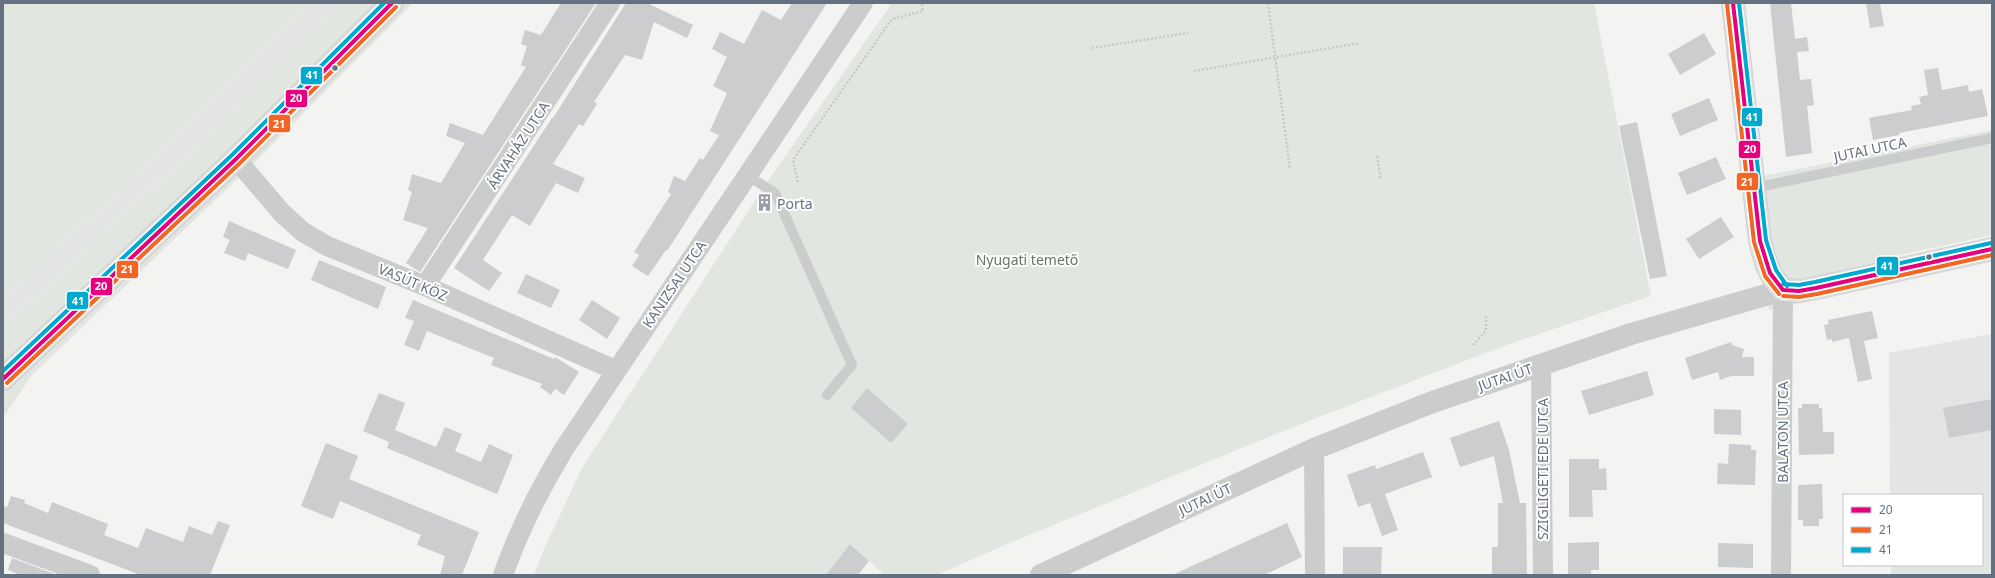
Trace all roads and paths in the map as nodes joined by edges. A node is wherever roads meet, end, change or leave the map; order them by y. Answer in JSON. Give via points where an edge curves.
{"nodes":[{"id":1,"x":392,"y":3,"type":"edge"},
{"id":2,"x":610,"y":3,"type":"edge"},
{"id":3,"x":863,"y":3,"type":"edge"},
{"id":4,"x":922,"y":3,"type":"edge"},
{"id":5,"x":1268,"y":3,"type":"edge"},
{"id":6,"x":1733,"y":3,"type":"edge"},
{"id":7,"x":1188,"y":33,"type":"dead end"},
{"id":8,"x":1360,"y":44,"type":"dead end"},
{"id":9,"x":1092,"y":48,"type":"dead end"},
{"id":10,"x":1275,"y":57,"type":"junction"},
{"id":11,"x":1194,"y":71,"type":"dead end"},
{"id":12,"x":1992,"y":138,"type":"edge"},
{"id":13,"x":1377,"y":156,"type":"dead end"},
{"id":14,"x":236,"y":159,"type":"junction"},
{"id":15,"x":1290,"y":169,"type":"dead end"},
{"id":16,"x":748,"y":176,"type":"junction"},
{"id":17,"x":1381,"y":179,"type":"dead end"},
{"id":18,"x":798,"y":182,"type":"dead end"},
{"id":19,"x":1754,"y":188,"type":"junction"},
{"id":20,"x":1992,"y":249,"type":"edge"},
{"id":21,"x":425,"y":286,"type":"junction"},
{"id":22,"x":1783,"y":290,"type":"junction"},
{"id":23,"x":1486,"y":314,"type":"dead end"},
{"id":24,"x":1473,"y":345,"type":"dead end"},
{"id":25,"x":1541,"y":364,"type":"junction"},
{"id":26,"x":615,"y":370,"type":"junction"},
{"id":27,"x":3,"y":379,"type":"edge"},
{"id":28,"x":827,"y":395,"type":"dead end"},
{"id":29,"x":1314,"y":449,"type":"junction"},
{"id":30,"x":3,"y":543,"type":"edge"},
{"id":31,"x":90,"y":575,"type":"edge"},
{"id":32,"x":504,"y":575,"type":"edge"},
{"id":33,"x":1040,"y":575,"type":"edge"},
{"id":34,"x":1315,"y":575,"type":"edge"},
{"id":35,"x":1543,"y":575,"type":"edge"},
{"id":36,"x":1781,"y":575,"type":"edge"}],
"edges":[{"from":1,"to":14,"type":"main road"},
{"from":2,"to":21,"type":"street","name":"ÁRVAHÁZ UTCA"},
{"from":3,"to":16,"type":"street","name":"KANIZSAI UTCA"},
{"from":4,"to":18,"type":"path","via":[[923,11],[892,19],[793,160]]},
{"from":5,"to":10,"type":"path"},
{"from":6,"to":19,"type":"main road"},
{"from":7,"to":9,"type":"path"},
{"from":8,"to":10,"type":"path"},
{"from":10,"to":11,"type":"path"},
{"from":10,"to":15,"type":"path"},
{"from":12,"to":19,"type":"lane","name":"JUTAI UTCA"},
{"from":13,"to":17,"type":"path"},
{"from":14,"to":21,"type":"street","name":"VASÚT KÖZ","via":[[282,213],[303,232],[327,246]]},
{"from":14,"to":27,"type":"main road"},
{"from":16,"to":26,"type":"street","name":"KANIZSAI UTCA"},
{"from":16,"to":28,"type":"lane","via":[[775,193],[852,365]]},
{"from":19,"to":22,"type":"main road","via":[[1760,241],[1767,268],[1773,280]]},
{"from":20,"to":22,"type":"main road","name":"JUTAI ÚT","via":[[1816,288]]},
{"from":21,"to":26,"type":"street","name":"VASÚT KÖZ"},
{"from":22,"to":25,"type":"street","name":"JUTAI ÚT","via":[[1631,334]]},
{"from":22,"to":36,"type":"street","name":"BALATON UTCA"},
{"from":23,"to":24,"type":"path","via":[[1486,331]]},
{"from":25,"to":29,"type":"street","name":"JUTAI ÚT","via":[[1430,403]]},
{"from":25,"to":35,"type":"street","name":"SZIGLIGETI EDE UTCA"},
{"from":26,"to":32,"type":"street","name":"KANIZSAI UTCA","via":[[538,492],[517,536]]},
{"from":29,"to":33,"type":"street","name":"JUTAI ÚT"},
{"from":29,"to":34,"type":"street"},
{"from":30,"to":31,"type":"street"}]}
